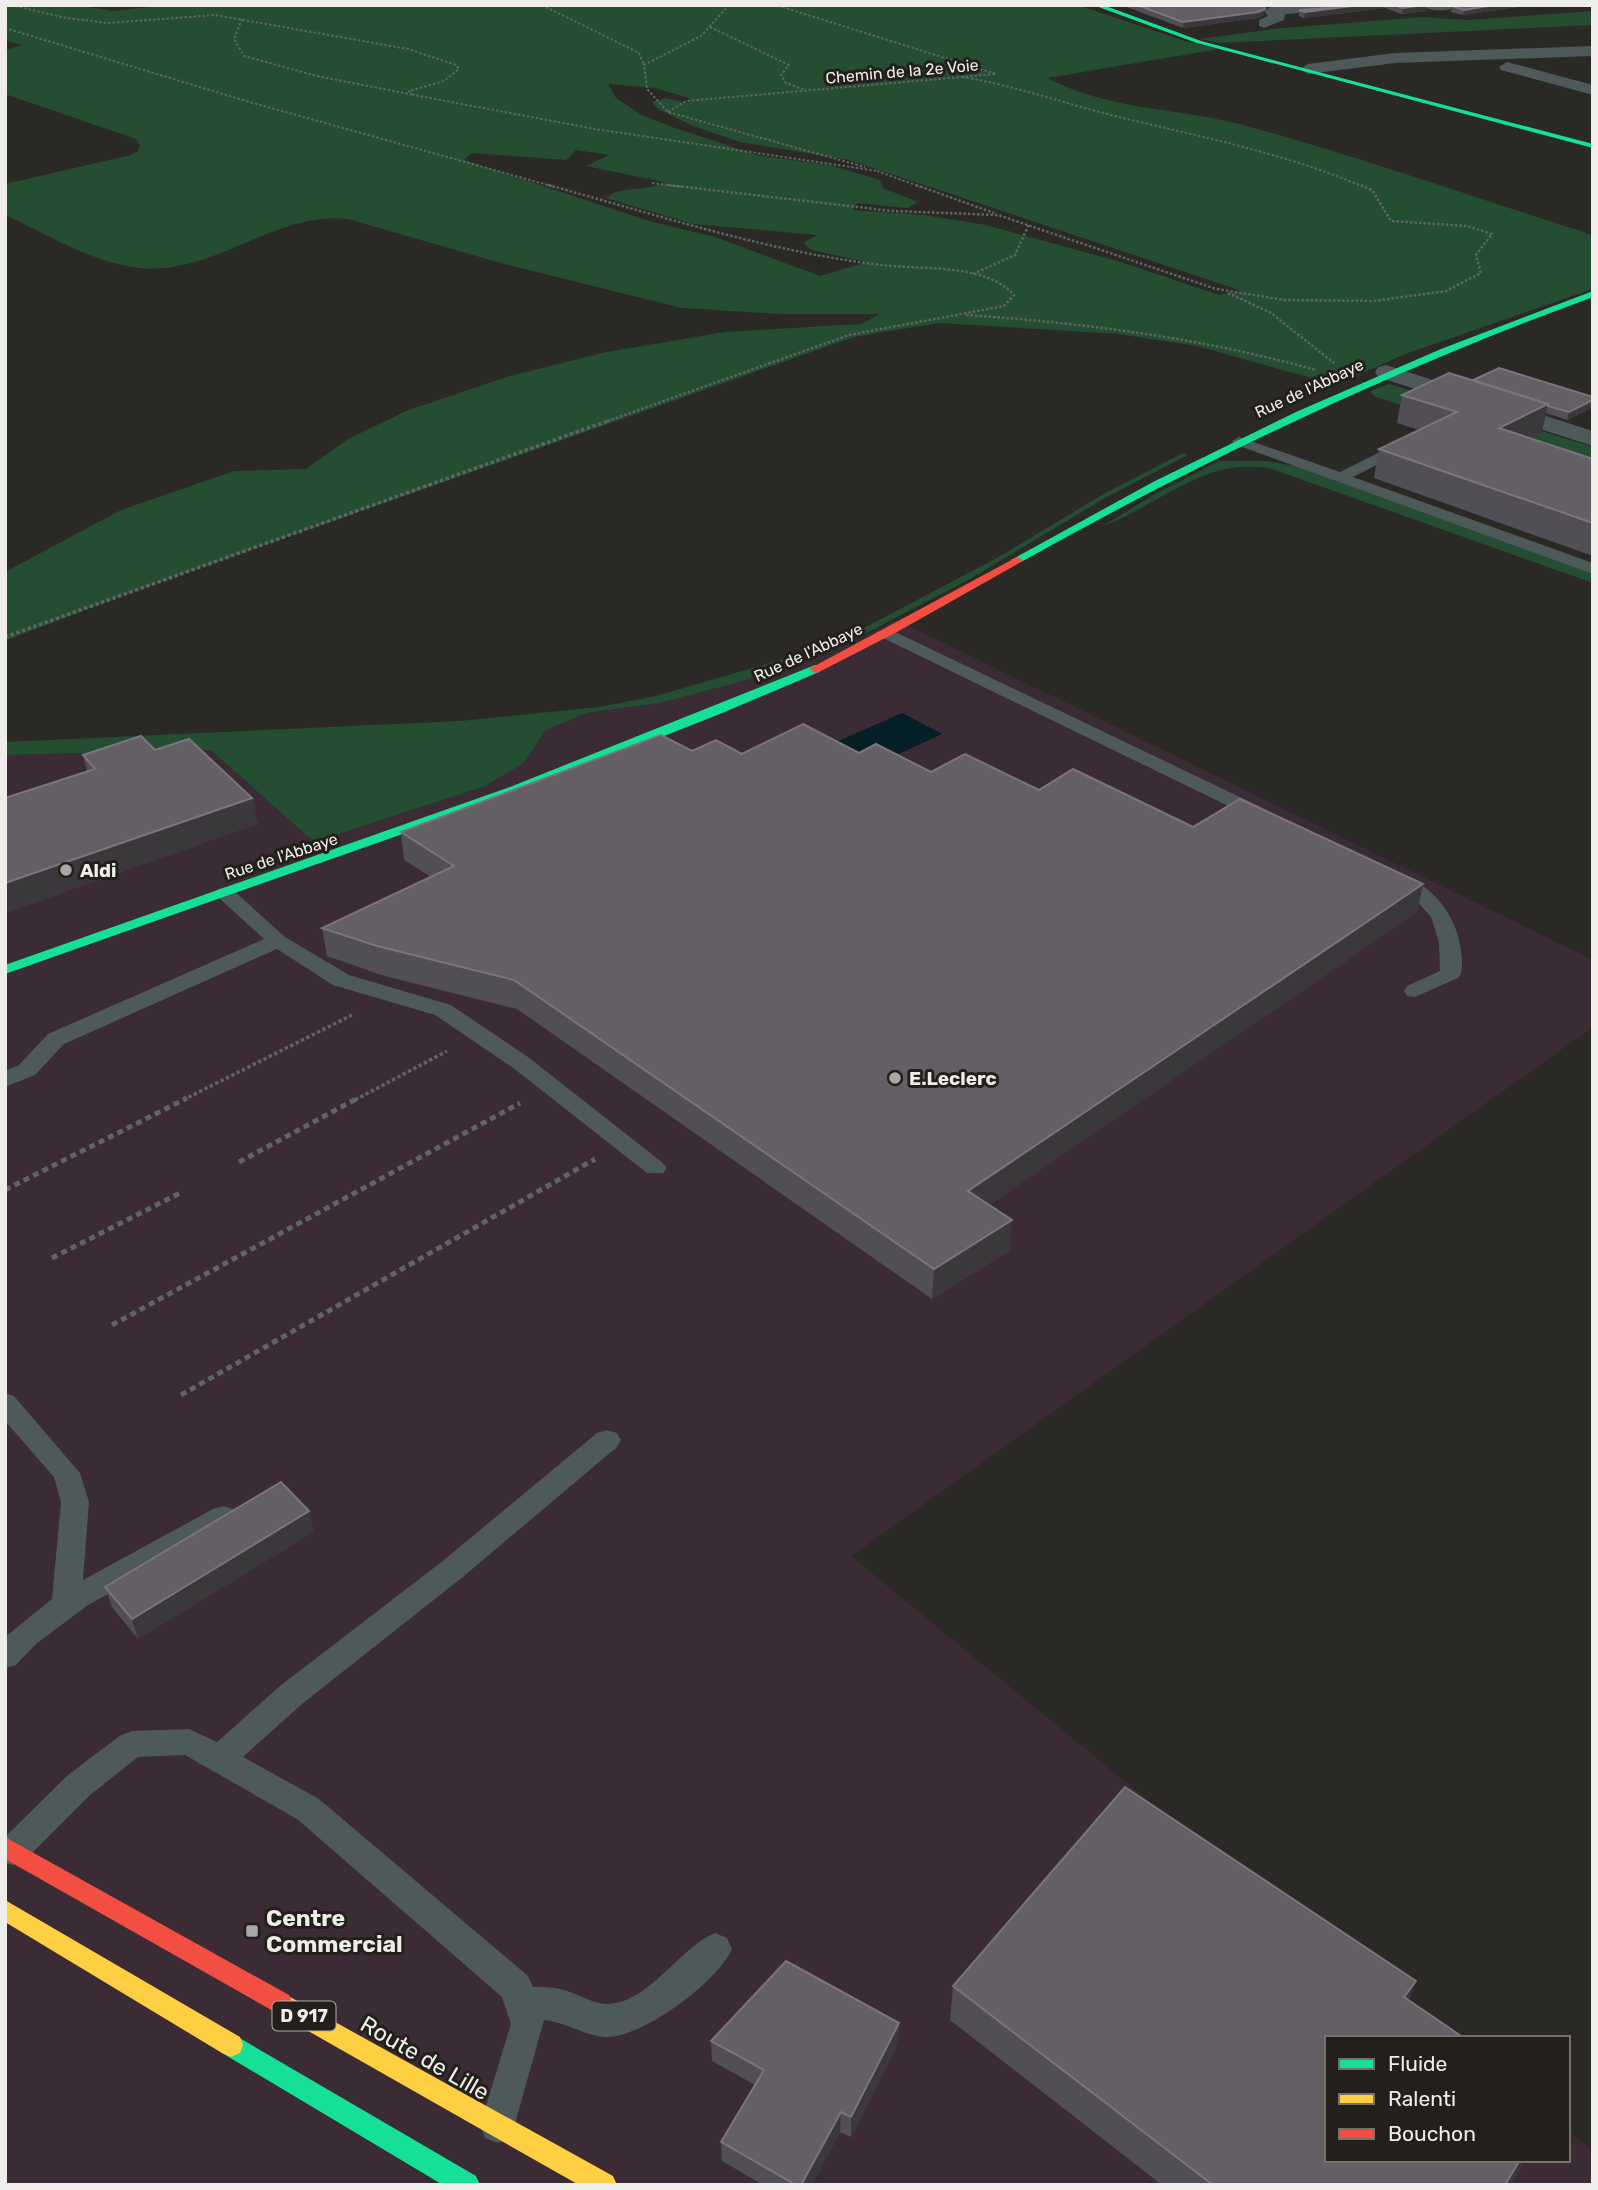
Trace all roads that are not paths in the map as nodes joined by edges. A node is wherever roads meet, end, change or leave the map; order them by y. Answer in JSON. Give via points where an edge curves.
{"nodes":[{"id":1,"x":1096,"y":5,"type":"edge"},
{"id":2,"x":1255,"y":5,"type":"edge"},
{"id":3,"x":1452,"y":5,"type":"edge"},
{"id":4,"x":1328,"y":6,"type":"edge"},
{"id":5,"x":1428,"y":9,"type":"edge"},
{"id":6,"x":1593,"y":51,"type":"edge"},
{"id":7,"x":1475,"y":56,"type":"junction"},
{"id":8,"x":1308,"y":69,"type":"junction"},
{"id":9,"x":1593,"y":90,"type":"edge"},
{"id":10,"x":1593,"y":146,"type":"edge"},
{"id":11,"x":1593,"y":294,"type":"edge"},
{"id":12,"x":1386,"y":372,"type":"junction"},
{"id":13,"x":1418,"y":439,"type":"edge"},
{"id":14,"x":1593,"y":439,"type":"edge"},
{"id":15,"x":1239,"y":441,"type":"junction"},
{"id":16,"x":1340,"y":478,"type":"junction"},
{"id":17,"x":1593,"y":569,"type":"edge"},
{"id":18,"x":889,"y":634,"type":"junction"},
{"id":19,"x":1275,"y":821,"type":"edge"},
{"id":20,"x":1374,"y":869,"type":"edge"},
{"id":21,"x":225,"y":893,"type":"junction"},
{"id":22,"x":278,"y":941,"type":"junction"},
{"id":23,"x":5,"y":970,"type":"edge"},
{"id":24,"x":1415,"y":991,"type":"dead end"},
{"id":25,"x":5,"y":1080,"type":"edge"},
{"id":26,"x":655,"y":1168,"type":"dead end"},
{"id":27,"x":5,"y":1403,"type":"edge"},
{"id":28,"x":607,"y":1440,"type":"dead end"},
{"id":29,"x":247,"y":1503,"type":"edge"},
{"id":30,"x":66,"y":1606,"type":"junction"},
{"id":31,"x":5,"y":1656,"type":"edge"},
{"id":32,"x":219,"y":1759,"type":"junction"},
{"id":33,"x":9,"y":1849,"type":"edge"},
{"id":34,"x":5,"y":1910,"type":"edge"},
{"id":35,"x":715,"y":1949,"type":"dead end"},
{"id":36,"x":521,"y":2002,"type":"junction"},
{"id":37,"x":498,"y":2125,"type":"junction"},
{"id":38,"x":467,"y":2185,"type":"edge"},
{"id":39,"x":604,"y":2185,"type":"edge"}],
"edges":[{"from":1,"to":8,"type":"street","via":[[1199,42]]},
{"from":2,"to":4,"type":"street","via":[[1268,17]]},
{"from":3,"to":5,"type":"street"},
{"from":6,"to":7,"type":"street"},
{"from":7,"to":8,"type":"street","via":[[1395,58]]},
{"from":7,"to":9,"type":"street"},
{"from":8,"to":10,"type":"street"},
{"from":11,"to":12,"type":"street","name":"Rue de l'Abbaye"},
{"from":12,"to":14,"type":"street"},
{"from":12,"to":15,"type":"street","name":"Rue de l'Abbaye"},
{"from":13,"to":16,"type":"lane"},
{"from":15,"to":16,"type":"lane"},
{"from":15,"to":18,"type":"street","name":"Rue de l'Abbaye","via":[[1107,509]]},
{"from":16,"to":17,"type":"lane"},
{"from":18,"to":19,"type":"lane"},
{"from":18,"to":21,"type":"street","name":"Rue de l'Abbaye","via":[[692,723]]},
{"from":20,"to":24,"type":"lane","via":[[1412,887],[1437,910],[1451,940],[1451,974]]},
{"from":21,"to":22,"type":"lane"},
{"from":21,"to":23,"type":"street","name":"Rue de l'Abbaye"},
{"from":22,"to":25,"type":"lane","via":[[56,1039],[27,1070]]},
{"from":22,"to":26,"type":"lane","via":[[341,980],[443,1010],[551,1086]]},
{"from":27,"to":30,"type":"lane","via":[[66,1473],[75,1502]]},
{"from":28,"to":32,"type":"lane","via":[[454,1568],[291,1695]]},
{"from":29,"to":30,"type":"lane"},
{"from":30,"to":31,"type":"lane"},
{"from":32,"to":33,"type":"lane","via":[[189,1742],[132,1744]]},
{"from":32,"to":36,"type":"lane","via":[[308,1809],[516,1987]]},
{"from":33,"to":37,"type":"street","name":"Route de Lille","number":"D 917"},
{"from":34,"to":38,"type":"street"},
{"from":35,"to":36,"type":"lane","via":[[664,1996],[626,2016],[606,2021],[560,2005]]},
{"from":36,"to":37,"type":"lane","via":[[528,2024]]},
{"from":37,"to":39,"type":"street","name":"Route de Lille","number":"D 917"}]}
